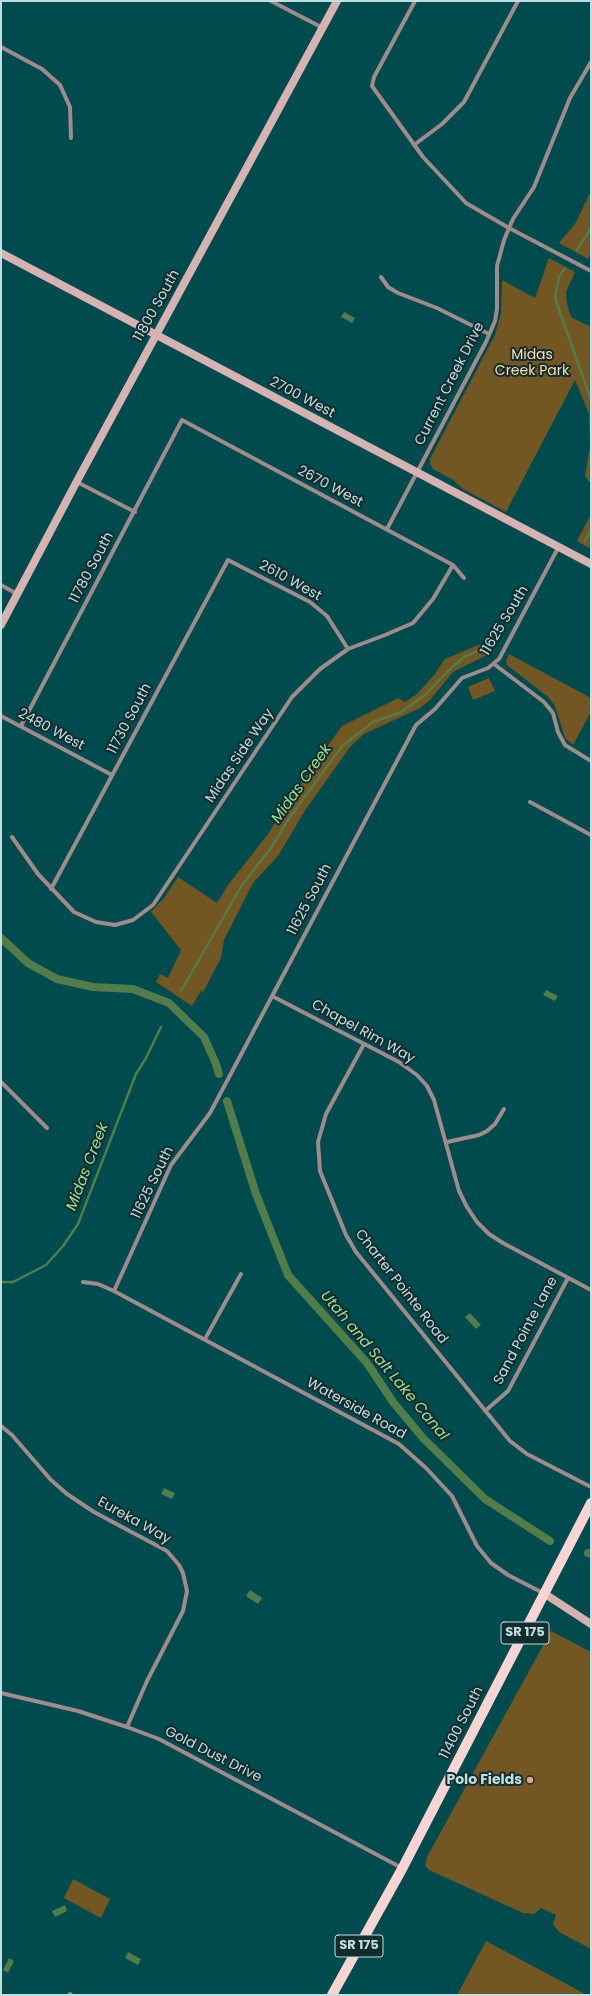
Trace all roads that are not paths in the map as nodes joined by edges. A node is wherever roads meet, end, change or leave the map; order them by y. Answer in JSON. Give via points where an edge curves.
{"nodes":[{"id":1,"x":271,"y":1,"type":"edge"},
{"id":2,"x":338,"y":1,"type":"edge"},
{"id":3,"x":415,"y":1,"type":"edge"},
{"id":4,"x":518,"y":1,"type":"edge"},
{"id":5,"x":323,"y":28,"type":"junction"},
{"id":6,"x":1,"y":47,"type":"edge"},
{"id":7,"x":591,"y":62,"type":"edge"},
{"id":8,"x":71,"y":138,"type":"dead end"},
{"id":9,"x":414,"y":144,"type":"junction"},
{"id":10,"x":509,"y":228,"type":"junction"},
{"id":11,"x":1,"y":252,"type":"edge"},
{"id":12,"x":591,"y":271,"type":"edge"},
{"id":13,"x":381,"y":277,"type":"dead end"},
{"id":14,"x":490,"y":334,"type":"junction"},
{"id":15,"x":156,"y":336,"type":"junction"},
{"id":16,"x":182,"y":420,"type":"joint"},
{"id":17,"x":417,"y":473,"type":"junction"},
{"id":18,"x":77,"y":481,"type":"junction"},
{"id":19,"x":134,"y":512,"type":"junction"},
{"id":20,"x":387,"y":529,"type":"junction"},
{"id":21,"x":558,"y":548,"type":"junction"},
{"id":22,"x":228,"y":560,"type":"joint"},
{"id":23,"x":591,"y":564,"type":"edge"},
{"id":24,"x":453,"y":565,"type":"junction"},
{"id":25,"x":464,"y":578,"type":"dead end"},
{"id":26,"x":1,"y":585,"type":"edge"},
{"id":27,"x":17,"y":594,"type":"junction"},
{"id":28,"x":1,"y":624,"type":"edge"},
{"id":29,"x":348,"y":649,"type":"junction"},
{"id":30,"x":494,"y":664,"type":"junction"},
{"id":31,"x":1,"y":716,"type":"edge"},
{"id":32,"x":21,"y":726,"type":"junction"},
{"id":33,"x":591,"y":761,"type":"edge"},
{"id":34,"x":112,"y":775,"type":"junction"},
{"id":35,"x":530,"y":802,"type":"dead end"},
{"id":36,"x":591,"y":835,"type":"edge"},
{"id":37,"x":12,"y":837,"type":"dead end"},
{"id":38,"x":51,"y":889,"type":"junction"},
{"id":39,"x":272,"y":996,"type":"junction"},
{"id":40,"x":364,"y":1044,"type":"junction"},
{"id":41,"x":1,"y":1082,"type":"edge"},
{"id":42,"x":504,"y":1109,"type":"dead end"},
{"id":43,"x":47,"y":1128,"type":"dead end"},
{"id":44,"x":446,"y":1142,"type":"junction"},
{"id":45,"x":241,"y":1274,"type":"dead end"},
{"id":46,"x":568,"y":1278,"type":"junction"},
{"id":47,"x":83,"y":1282,"type":"dead end"},
{"id":48,"x":591,"y":1290,"type":"edge"},
{"id":49,"x":114,"y":1291,"type":"junction"},
{"id":50,"x":205,"y":1339,"type":"junction"},
{"id":51,"x":485,"y":1411,"type":"junction"},
{"id":52,"x":1,"y":1426,"type":"edge"},
{"id":53,"x":591,"y":1487,"type":"edge"},
{"id":54,"x":591,"y":1503,"type":"edge"},
{"id":55,"x":545,"y":1594,"type":"junction"},
{"id":56,"x":591,"y":1624,"type":"edge"},
{"id":57,"x":1,"y":1693,"type":"edge"},
{"id":58,"x":127,"y":1726,"type":"junction"},
{"id":59,"x":402,"y":1869,"type":"junction"},
{"id":60,"x":332,"y":1995,"type":"edge"}],
"edges":[{"from":1,"to":5,"type":"street"},
{"from":2,"to":5,"type":"main road","name":"11800 South"},
{"from":3,"to":9,"type":"street","via":[[374,77],[372,86]]},
{"from":4,"to":9,"type":"street","via":[[464,102],[446,121]]},
{"from":5,"to":15,"type":"main road","name":"11800 South"},
{"from":6,"to":8,"type":"street","via":[[49,74],[64,92],[70,108]]},
{"from":7,"to":10,"type":"street","name":"Current Creek Drive","via":[[570,98],[534,187]]},
{"from":9,"to":10,"type":"street","via":[[466,203]]},
{"from":10,"to":12,"type":"street"},
{"from":10,"to":14,"type":"street","name":"Current Creek Drive","via":[[499,253],[497,309]]},
{"from":11,"to":15,"type":"main road","name":"2700 West"},
{"from":13,"to":14,"type":"street","via":[[388,287],[398,293],[438,308]]},
{"from":14,"to":17,"type":"street","name":"Current Creek Drive"},
{"from":15,"to":17,"type":"main road","name":"2700 West"},
{"from":15,"to":18,"type":"main road","name":"11800 South"},
{"from":16,"to":19,"type":"street","name":"11780 South"},
{"from":16,"to":20,"type":"street","name":"2670 West"},
{"from":17,"to":20,"type":"street","name":"Current Creek Drive"},
{"from":17,"to":21,"type":"main road","name":"2700 West"},
{"from":18,"to":19,"type":"street"},
{"from":18,"to":27,"type":"main road","name":"11800 South"},
{"from":19,"to":32,"type":"street","name":"11780 South"},
{"from":20,"to":24,"type":"street","name":"2670 West"},
{"from":21,"to":23,"type":"main road","name":"2700 West"},
{"from":21,"to":30,"type":"street","name":"11625 South"},
{"from":22,"to":29,"type":"street","name":"2610 West","via":[[310,602],[327,616]]},
{"from":22,"to":34,"type":"street","name":"11730 South"},
{"from":24,"to":25,"type":"street","name":"2670 West"},
{"from":24,"to":29,"type":"street","name":"Midas Side Way","via":[[433,599],[413,623]]},
{"from":26,"to":27,"type":"street"},
{"from":27,"to":28,"type":"main road","name":"11800 South"},
{"from":29,"to":38,"type":"street","name":"Midas Side Way","via":[[320,669],[292,697],[153,904],[133,920],[115,925],[96,922],[74,912]]},
{"from":30,"to":33,"type":"street","via":[[544,702],[552,713],[565,745]]},
{"from":30,"to":39,"type":"street","name":"11625 South","via":[[462,678],[435,709],[416,725]]},
{"from":31,"to":32,"type":"street","name":"2480 West"},
{"from":32,"to":34,"type":"street","name":"2480 West"},
{"from":34,"to":38,"type":"street","name":"11730 South"},
{"from":35,"to":36,"type":"street"},
{"from":37,"to":38,"type":"street","name":"Midas Side Way"},
{"from":39,"to":40,"type":"street","name":"Chapel Rim Way"},
{"from":39,"to":49,"type":"street","name":"11625 South","via":[[205,1121],[171,1165]]},
{"from":40,"to":44,"type":"street","name":"Chapel Rim Way","via":[[405,1066],[422,1080],[434,1100]]},
{"from":40,"to":51,"type":"street","name":"Charter Pointe Road","via":[[322,1123],[318,1152],[324,1181],[350,1244]]},
{"from":41,"to":43,"type":"street"},
{"from":42,"to":44,"type":"street","via":[[487,1131]]},
{"from":44,"to":46,"type":"street","name":"Chapel Rim Way","via":[[461,1195],[477,1222],[500,1241]]},
{"from":45,"to":50,"type":"street"},
{"from":46,"to":48,"type":"street","name":"Chapel Rim Way"},
{"from":46,"to":51,"type":"street","name":"Sand Pointe Lane","via":[[510,1387]]},
{"from":47,"to":49,"type":"street","name":"Waterside Road","via":[[98,1284]]},
{"from":49,"to":50,"type":"street","name":"Waterside Road"},
{"from":50,"to":55,"type":"street","name":"Waterside Road","via":[[399,1444],[452,1496],[477,1546],[491,1563]]},
{"from":51,"to":53,"type":"street","name":"Charter Pointe Road","via":[[520,1450]]},
{"from":52,"to":58,"type":"street","name":"Eureka Way","via":[[67,1494],[94,1512],[167,1552],[183,1574],[187,1591],[184,1611],[147,1681]]},
{"from":54,"to":55,"type":"main road","name":"11400 South","number":"SR 175"},
{"from":55,"to":56,"type":"main road"},
{"from":55,"to":59,"type":"main road","name":"11400 South","number":"SR 175"},
{"from":57,"to":58,"type":"street","name":"Gold Dust Drive","via":[[78,1711]]},
{"from":58,"to":59,"type":"street","name":"Gold Dust Drive","via":[[175,1747]]},
{"from":59,"to":60,"type":"main road","name":"11400 South","number":"SR 175"}]}
